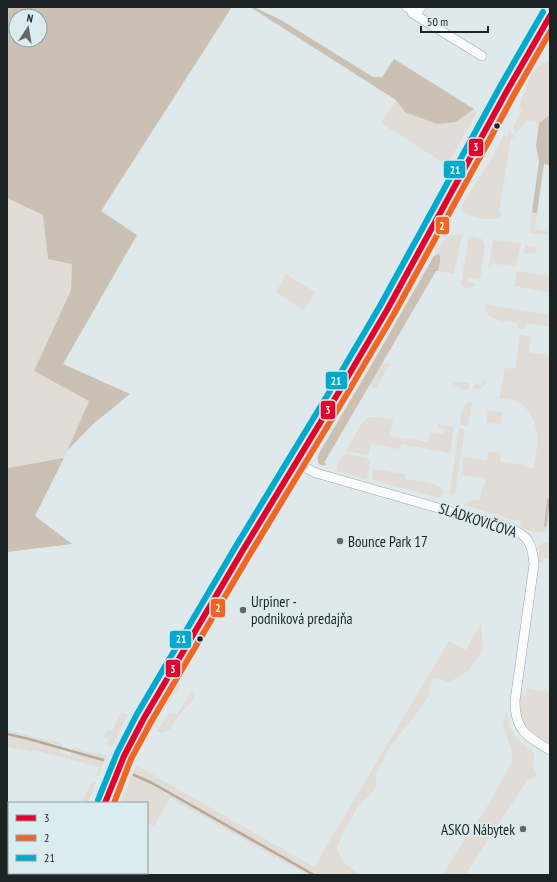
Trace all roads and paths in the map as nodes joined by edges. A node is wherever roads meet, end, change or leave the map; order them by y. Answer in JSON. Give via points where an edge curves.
{"nodes":[{"id":1,"x":421,"y":7,"type":"edge"},
{"id":2,"x":409,"y":10,"type":"edge"},
{"id":3,"x":550,"y":16,"type":"edge"},
{"id":4,"x":482,"y":56,"type":"dead end"},
{"id":5,"x":296,"y":463,"type":"junction"},
{"id":6,"x":550,"y":750,"type":"edge"},
{"id":7,"x":107,"y":798,"type":"edge"}],
"edges":[{"from":1,"to":2,"type":"street","via":[[418,11]]},
{"from":2,"to":4,"type":"street"},
{"from":3,"to":5,"type":"main road","via":[[387,310]]},
{"from":5,"to":6,"type":"street","name":"SLÁDKOVIČOVA","via":[[316,473],[508,528],[524,535],[533,553],[534,564],[515,707],[518,721],[525,733]]},
{"from":5,"to":7,"type":"main road","via":[[144,718],[124,756]]}]}
